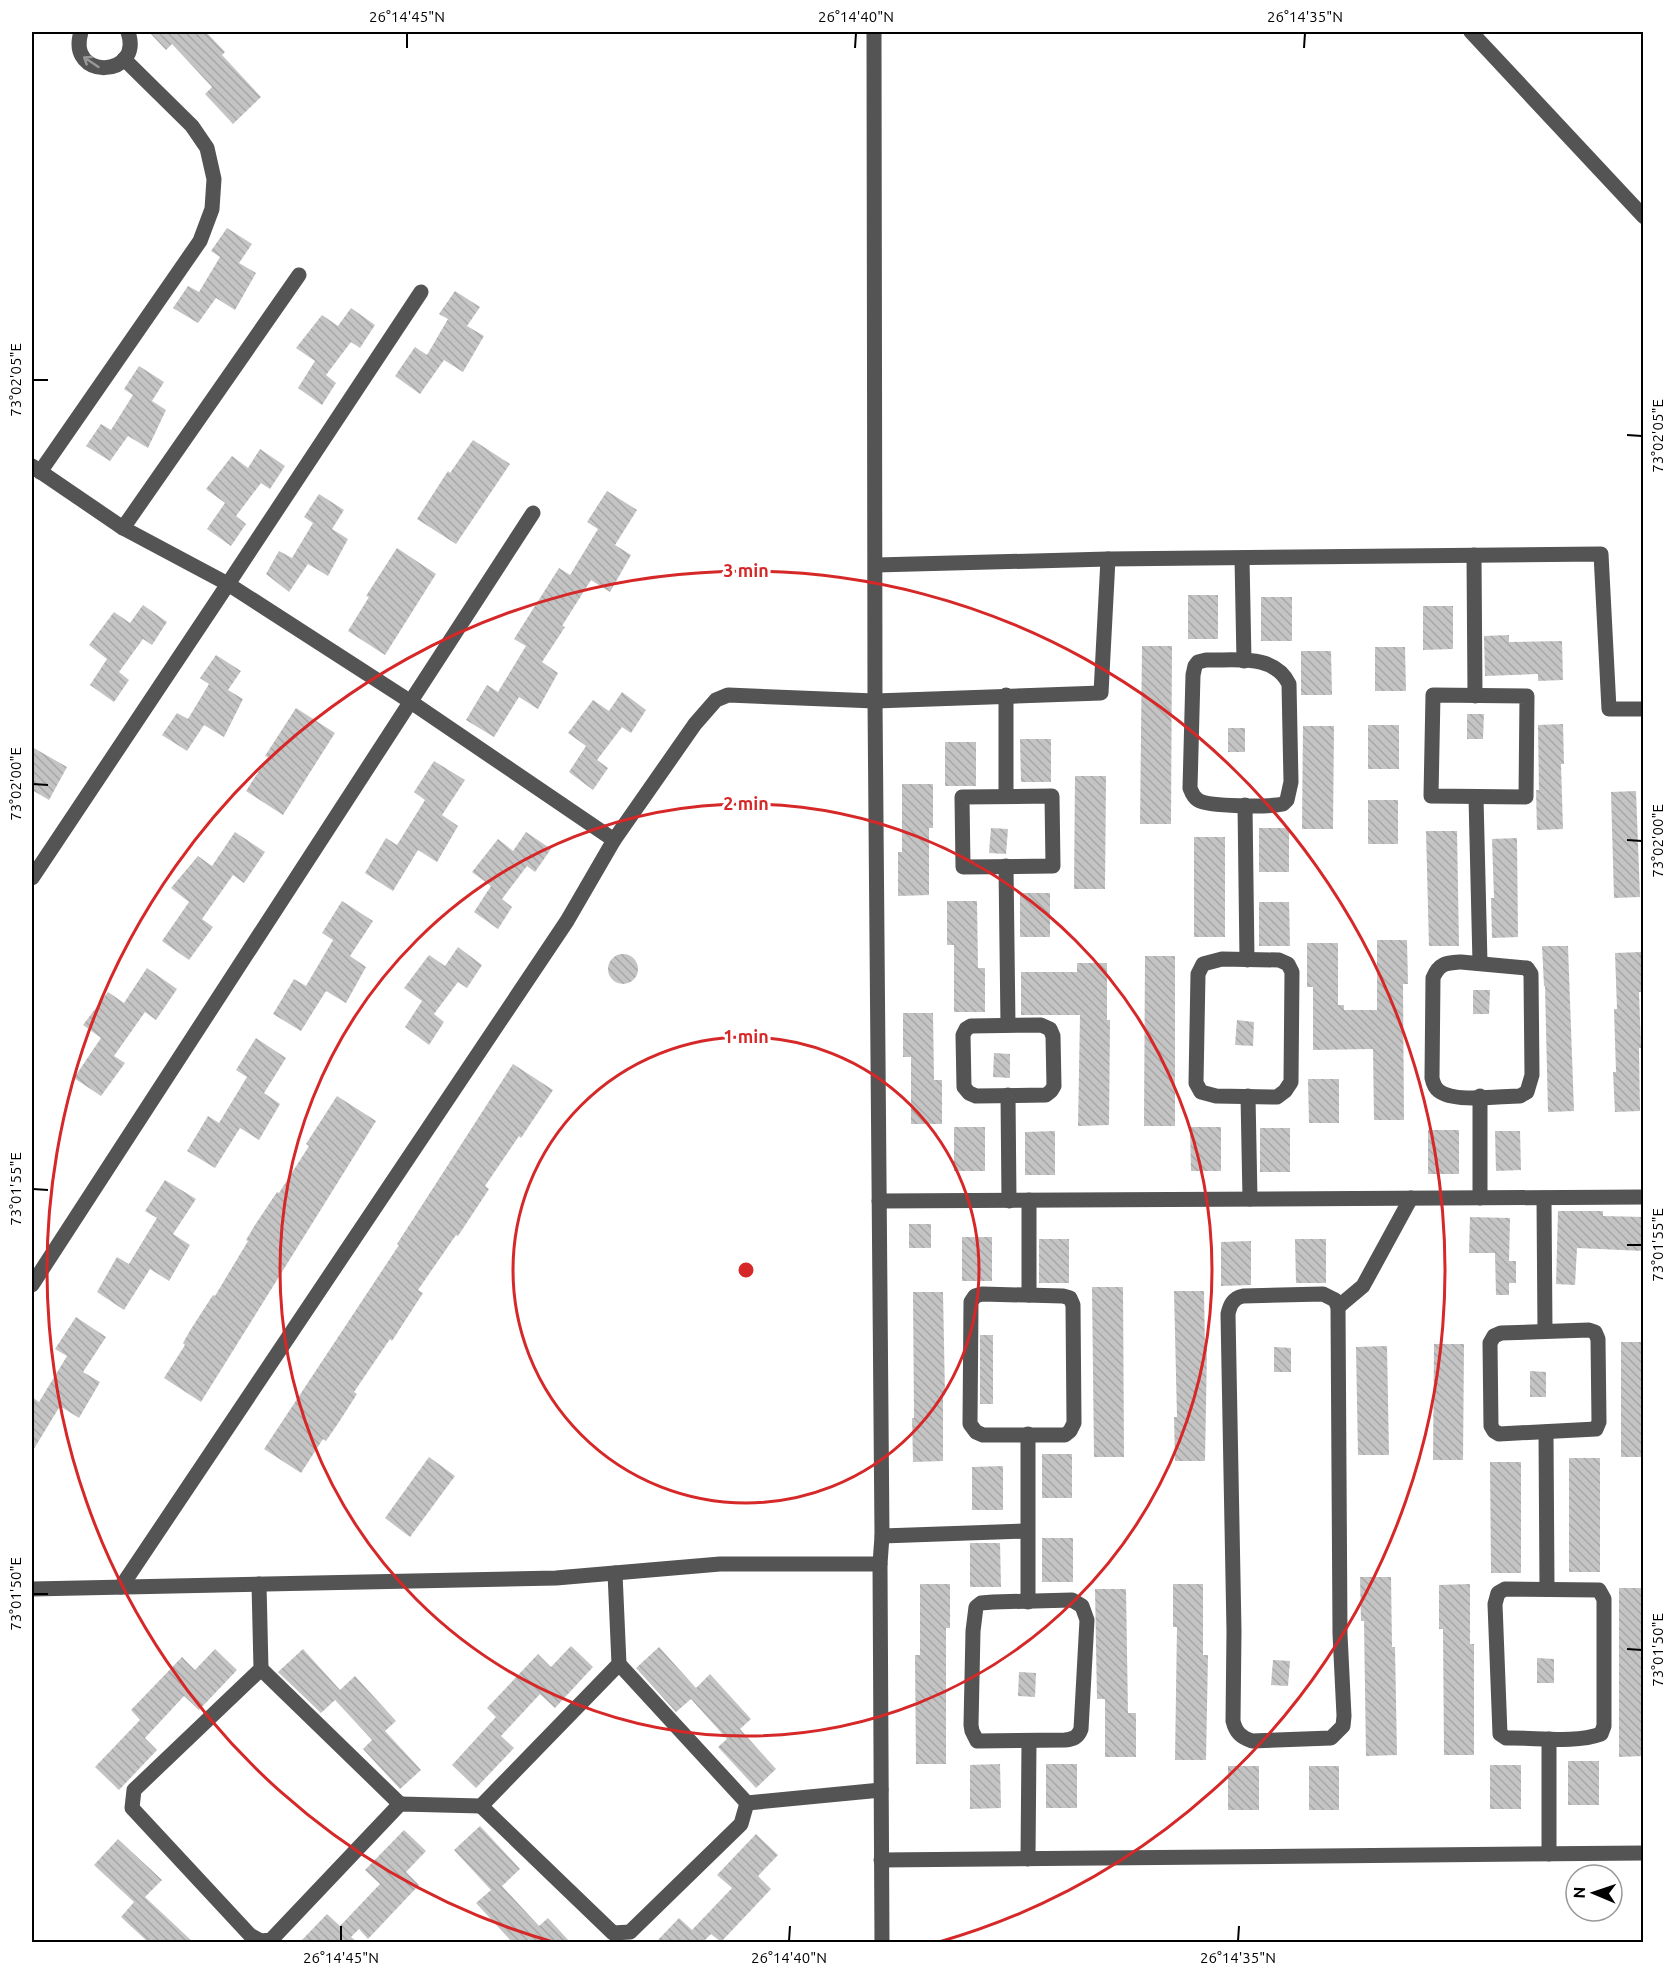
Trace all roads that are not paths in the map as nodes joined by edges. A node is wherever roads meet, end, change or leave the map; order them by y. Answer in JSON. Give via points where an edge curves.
{"nodes":[{"id":1,"x":81,"y":32,"type":"edge"},
{"id":2,"x":128,"y":32,"type":"edge"},
{"id":3,"x":874,"y":32,"type":"edge"},
{"id":4,"x":1471,"y":32,"type":"edge"},
{"id":5,"x":124,"y":59,"type":"junction"},
{"id":6,"x":1644,"y":218,"type":"edge"},
{"id":7,"x":299,"y":275,"type":"dead end"},
{"id":8,"x":421,"y":292,"type":"dead end"},
{"id":9,"x":36,"y":469,"type":"edge"},
{"id":10,"x":533,"y":513,"type":"dead end"},
{"id":11,"x":123,"y":528,"type":"junction"},
{"id":12,"x":1474,"y":555,"type":"junction"},
{"id":13,"x":1242,"y":558,"type":"junction"},
{"id":14,"x":1108,"y":559,"type":"junction"},
{"id":15,"x":876,"y":566,"type":"junction"},
{"id":16,"x":228,"y":584,"type":"junction"},
{"id":17,"x":1244,"y":661,"type":"junction"},
{"id":18,"x":1005,"y":695,"type":"junction"},
{"id":19,"x":1475,"y":696,"type":"junction"},
{"id":20,"x":875,"y":701,"type":"junction"},
{"id":21,"x":411,"y":702,"type":"junction"},
{"id":22,"x":1644,"y":709,"type":"edge"},
{"id":23,"x":1006,"y":796,"type":"junction"},
{"id":24,"x":1476,"y":796,"type":"junction"},
{"id":25,"x":1245,"y":805,"type":"junction"},
{"id":26,"x":614,"y":840,"type":"junction"},
{"id":27,"x":1006,"y":866,"type":"junction"},
{"id":28,"x":32,"y":878,"type":"edge"},
{"id":29,"x":1247,"y":960,"type":"junction"},
{"id":30,"x":1480,"y":963,"type":"junction"},
{"id":31,"x":1008,"y":1026,"type":"junction"},
{"id":32,"x":1008,"y":1095,"type":"junction"},
{"id":33,"x":1248,"y":1096,"type":"junction"},
{"id":34,"x":1480,"y":1096,"type":"junction"},
{"id":35,"x":1644,"y":1197,"type":"edge"},
{"id":36,"x":1411,"y":1198,"type":"junction"},
{"id":37,"x":1480,"y":1198,"type":"junction"},
{"id":38,"x":1544,"y":1198,"type":"junction"},
{"id":39,"x":1250,"y":1199,"type":"junction"},
{"id":40,"x":1029,"y":1200,"type":"junction"},
{"id":41,"x":879,"y":1201,"type":"junction"},
{"id":42,"x":1009,"y":1201,"type":"junction"},
{"id":43,"x":32,"y":1285,"type":"edge"},
{"id":44,"x":1029,"y":1295,"type":"junction"},
{"id":45,"x":1338,"y":1306,"type":"junction"},
{"id":46,"x":1545,"y":1331,"type":"junction"},
{"id":47,"x":1546,"y":1432,"type":"junction"},
{"id":48,"x":1028,"y":1434,"type":"junction"},
{"id":49,"x":1027,"y":1531,"type":"junction"},
{"id":50,"x":882,"y":1536,"type":"junction"},
{"id":51,"x":880,"y":1564,"type":"junction"},
{"id":52,"x":615,"y":1573,"type":"junction"},
{"id":53,"x":259,"y":1584,"type":"junction"},
{"id":54,"x":121,"y":1587,"type":"junction"},
{"id":55,"x":32,"y":1589,"type":"edge"},
{"id":56,"x":1548,"y":1589,"type":"junction"},
{"id":57,"x":1028,"y":1602,"type":"junction"},
{"id":58,"x":619,"y":1664,"type":"junction"},
{"id":59,"x":261,"y":1669,"type":"junction"},
{"id":60,"x":1549,"y":1739,"type":"junction"},
{"id":61,"x":1029,"y":1742,"type":"junction"},
{"id":62,"x":881,"y":1790,"type":"junction"},
{"id":63,"x":747,"y":1803,"type":"junction"},
{"id":64,"x":400,"y":1804,"type":"junction"},
{"id":65,"x":482,"y":1806,"type":"junction"},
{"id":66,"x":1644,"y":1853,"type":"edge"},
{"id":67,"x":1549,"y":1854,"type":"junction"},
{"id":68,"x":1028,"y":1859,"type":"junction"},
{"id":69,"x":882,"y":1860,"type":"junction"},
{"id":70,"x":621,"y":1937,"type":"edge"},
{"id":71,"x":260,"y":1942,"type":"edge"},
{"id":72,"x":882,"y":1942,"type":"edge"}],
"edges":[{"from":5,"to":1,"type":"street","one_way":true,"via":[[108,68],[91,64],[80,51]]},
{"from":2,"to":5,"type":"street","via":[[129,52]]},
{"from":3,"to":15,"type":"street"},
{"from":4,"to":6,"type":"street"},
{"from":5,"to":9,"type":"street","via":[[192,126],[207,148],[214,179],[212,209],[200,242]]},
{"from":7,"to":11,"type":"street"},
{"from":8,"to":16,"type":"street"},
{"from":9,"to":11,"type":"street"},
{"from":10,"to":21,"type":"street"},
{"from":11,"to":16,"type":"street"},
{"from":12,"to":13,"type":"street"},
{"from":12,"to":19,"type":"street"},
{"from":12,"to":22,"type":"street","via":[[1601,554],[1609,709]]},
{"from":13,"to":14,"type":"street"},
{"from":13,"to":17,"type":"street"},
{"from":14,"to":15,"type":"street"},
{"from":14,"to":18,"type":"street","via":[[1101,693]]},
{"from":15,"to":20,"type":"street"},
{"from":16,"to":21,"type":"street"},
{"from":16,"to":28,"type":"street"},
{"from":17,"to":25,"type":"street","via":[[1267,662],[1281,671],[1289,684],[1291,782],[1283,804]]},
{"from":17,"to":25,"type":"street","via":[[1206,660],[1195,666],[1191,688],[1190,788],[1199,801]]},
{"from":18,"to":20,"type":"street"},
{"from":18,"to":23,"type":"street"},
{"from":19,"to":24,"type":"street","via":[[1433,695],[1431,796]]},
{"from":19,"to":24,"type":"street","via":[[1527,696],[1526,797]]},
{"from":20,"to":26,"type":"street","via":[[728,695],[716,700]]},
{"from":20,"to":41,"type":"street"},
{"from":21,"to":26,"type":"street"},
{"from":21,"to":43,"type":"street"},
{"from":23,"to":27,"type":"street","via":[[962,797],[963,867]]},
{"from":23,"to":27,"type":"street","via":[[1052,796],[1053,866]]},
{"from":24,"to":30,"type":"street"},
{"from":25,"to":29,"type":"street"},
{"from":26,"to":54,"type":"street","via":[[567,921]]},
{"from":27,"to":31,"type":"street"},
{"from":29,"to":33,"type":"street","via":[[1279,960],[1288,964],[1292,972],[1291,1082],[1277,1097]]},
{"from":29,"to":33,"type":"street","via":[[1222,959],[1203,964],[1198,974],[1196,1083],[1201,1092],[1216,1096]]},
{"from":30,"to":34,"type":"street","via":[[1442,964],[1433,978],[1432,1078],[1437,1090],[1453,1097]]},
{"from":30,"to":34,"type":"street","via":[[1527,968],[1533,982],[1532,1075],[1527,1092],[1520,1096]]},
{"from":31,"to":32,"type":"street","via":[[971,1026],[963,1035],[964,1088],[976,1096]]},
{"from":31,"to":32,"type":"street","via":[[1041,1025],[1050,1029],[1054,1086],[1046,1095]]},
{"from":32,"to":42,"type":"street"},
{"from":33,"to":39,"type":"street"},
{"from":34,"to":37,"type":"street"},
{"from":35,"to":38,"type":"street"},
{"from":36,"to":37,"type":"street"},
{"from":36,"to":39,"type":"street"},
{"from":36,"to":45,"type":"street","via":[[1363,1286]]},
{"from":37,"to":38,"type":"street"},
{"from":38,"to":46,"type":"street"},
{"from":39,"to":40,"type":"street"},
{"from":40,"to":42,"type":"street"},
{"from":40,"to":44,"type":"street"},
{"from":41,"to":42,"type":"street"},
{"from":41,"to":50,"type":"street"},
{"from":44,"to":48,"type":"street","via":[[1063,1296],[1070,1298],[1073,1305],[1074,1423],[1065,1435]]},
{"from":44,"to":48,"type":"street","via":[[982,1294],[971,1302],[970,1413],[970,1425],[983,1435]]},
{"from":45,"to":45,"type":"street","via":[[1343,1726],[1331,1738],[1252,1741],[1236,1731],[1233,1721],[1228,1314],[1236,1297],[1243,1296],[1323,1294]]},
{"from":46,"to":47,"type":"street","via":[[1595,1332],[1599,1422],[1596,1429]]},
{"from":46,"to":47,"type":"street","via":[[1501,1334],[1490,1343],[1494,1431]]},
{"from":47,"to":56,"type":"street"},
{"from":48,"to":49,"type":"street"},
{"from":49,"to":50,"type":"street"},
{"from":49,"to":57,"type":"street"},
{"from":50,"to":51,"type":"street"},
{"from":51,"to":52,"type":"street","via":[[720,1564]]},
{"from":51,"to":62,"type":"street"},
{"from":52,"to":53,"type":"street","via":[[556,1578]]},
{"from":52,"to":58,"type":"street"},
{"from":53,"to":54,"type":"street"},
{"from":53,"to":59,"type":"street"},
{"from":54,"to":55,"type":"street"},
{"from":56,"to":60,"type":"street","via":[[1505,1589],[1498,1593],[1495,1604],[1500,1734],[1506,1738]]},
{"from":56,"to":60,"type":"street","via":[[1599,1590],[1604,1599],[1601,1734]]},
{"from":57,"to":61,"type":"street","via":[[1072,1600],[1082,1606],[1087,1620],[1078,1736],[1073,1740]]},
{"from":57,"to":61,"type":"street","via":[[981,1603],[976,1607],[972,1731],[977,1741]]},
{"from":58,"to":63,"type":"street"},
{"from":58,"to":65,"type":"street"},
{"from":59,"to":64,"type":"street"},
{"from":59,"to":71,"type":"street","via":[[134,1790],[132,1808]]},
{"from":60,"to":67,"type":"street"},
{"from":61,"to":68,"type":"street"},
{"from":62,"to":63,"type":"street"},
{"from":62,"to":69,"type":"street"},
{"from":63,"to":70,"type":"street","via":[[741,1824]]},
{"from":64,"to":65,"type":"street"},
{"from":64,"to":71,"type":"street","via":[[271,1940]]},
{"from":65,"to":70,"type":"street"},
{"from":66,"to":67,"type":"street"},
{"from":67,"to":68,"type":"street"},
{"from":68,"to":69,"type":"street"},
{"from":69,"to":72,"type":"street"}]}
